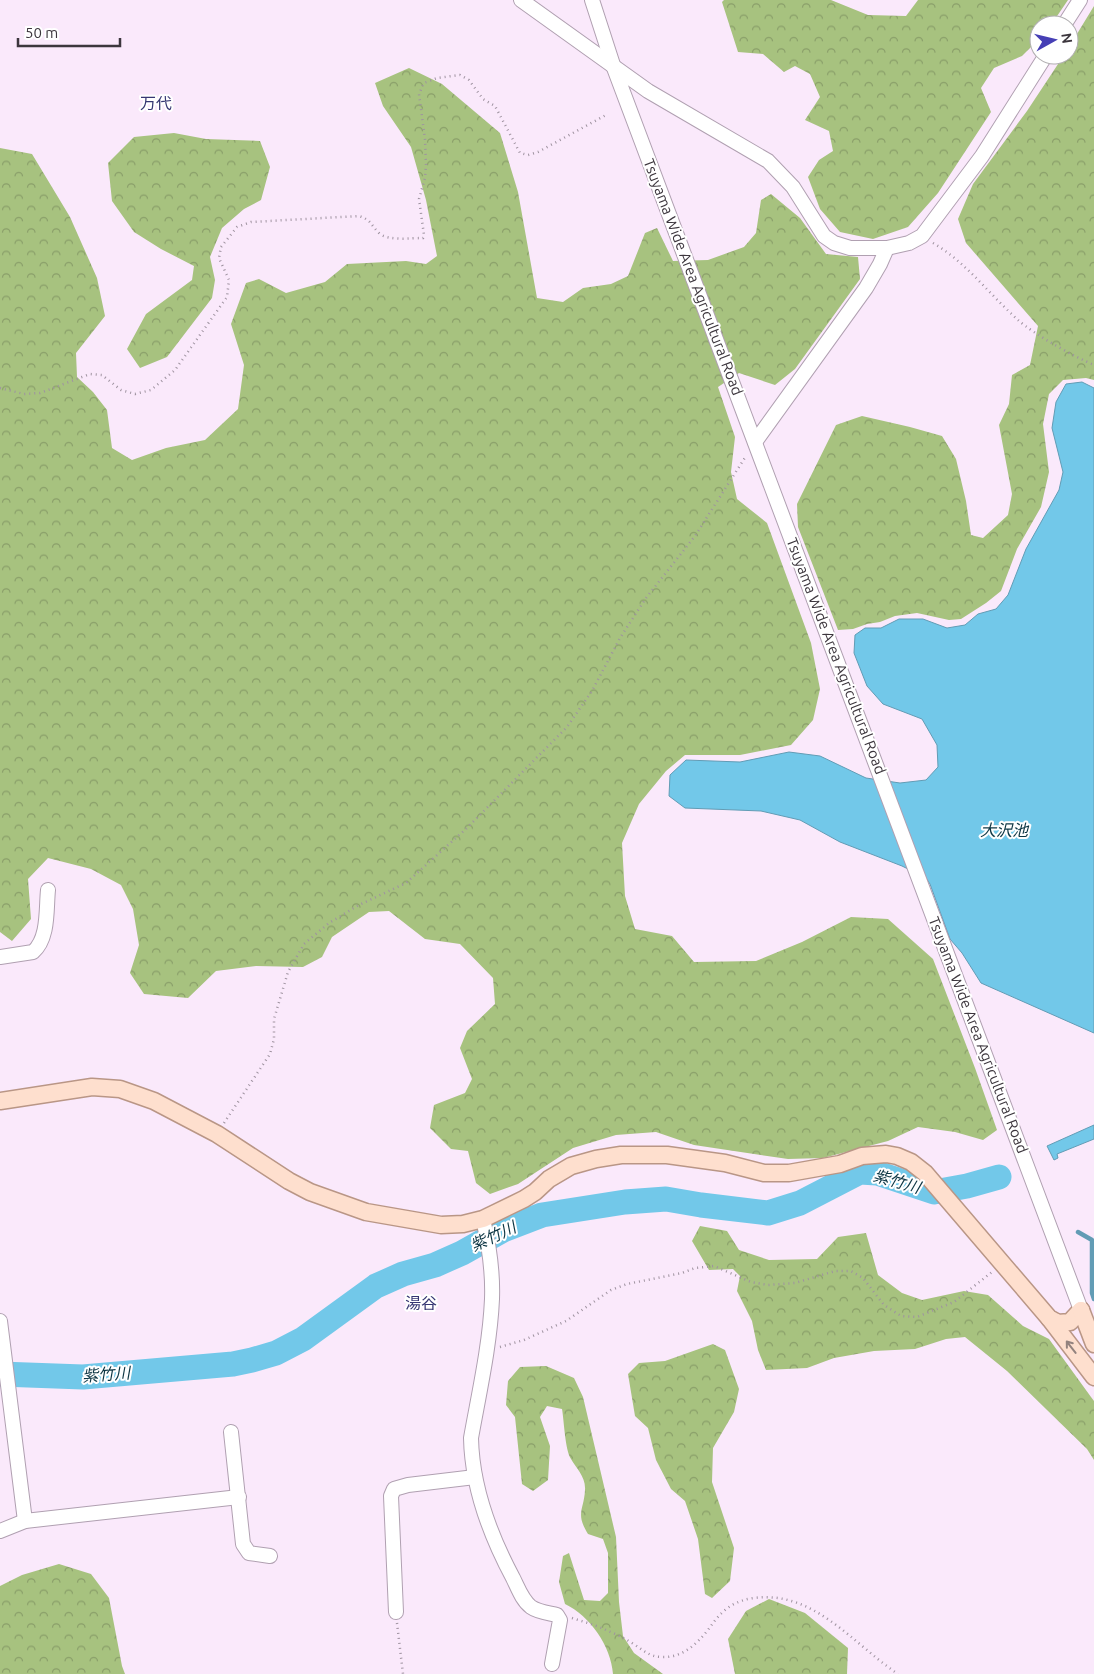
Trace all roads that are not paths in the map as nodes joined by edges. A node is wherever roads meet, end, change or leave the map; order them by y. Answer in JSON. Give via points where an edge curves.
{"nodes":[{"id":1,"x":521,"y":0,"type":"edge"},
{"id":2,"x":592,"y":0,"type":"edge"},
{"id":3,"x":1080,"y":0,"type":"edge"},
{"id":4,"x":1070,"y":15,"type":"edge"},
{"id":5,"x":600,"y":26,"type":"junction"},
{"id":6,"x":576,"y":38,"type":"junction"},
{"id":7,"x":1040,"y":65,"type":"edge"},
{"id":8,"x":614,"y":68,"type":"junction"},
{"id":9,"x":648,"y":91,"type":"junction"},
{"id":10,"x":630,"y":110,"type":"junction"},
{"id":11,"x":887,"y":248,"type":"junction"},
{"id":12,"x":755,"y":442,"type":"junction"},
{"id":13,"x":48,"y":890,"type":"dead end"},
{"id":14,"x":0,"y":956,"type":"edge"},
{"id":15,"x":0,"y":1101,"type":"edge"},
{"id":16,"x":485,"y":1226,"type":"junction"},
{"id":17,"x":1081,"y":1310,"type":"junction"},
{"id":18,"x":1048,"y":1318,"type":"junction"},
{"id":19,"x":0,"y":1321,"type":"edge"},
{"id":20,"x":1094,"y":1344,"type":"edge"},
{"id":21,"x":1094,"y":1376,"type":"edge"},
{"id":22,"x":231,"y":1432,"type":"dead end"},
{"id":23,"x":475,"y":1477,"type":"junction"},
{"id":24,"x":239,"y":1497,"type":"junction"},
{"id":25,"x":25,"y":1521,"type":"junction"},
{"id":26,"x":0,"y":1531,"type":"edge"},
{"id":27,"x":270,"y":1556,"type":"dead end"},
{"id":28,"x":396,"y":1612,"type":"road end"},
{"id":29,"x":552,"y":1664,"type":"dead end"}],
"edges":[{"from":1,"to":6,"type":"street"},
{"from":2,"to":5,"type":"street","name":"Tsuyama Wide Area Agricultural Road"},
{"from":3,"to":4,"type":"street"},
{"from":5,"to":6,"type":"street","via":[[591,39]]},
{"from":5,"to":8,"type":"street","name":"Tsuyama Wide Area Agricultural Road"},
{"from":6,"to":8,"type":"street"},
{"from":7,"to":11,"type":"street","via":[[982,156],[922,236]]},
{"from":8,"to":9,"type":"street"},
{"from":8,"to":10,"type":"street","name":"Tsuyama Wide Area Agricultural Road"},
{"from":9,"to":10,"type":"street","via":[[635,97]]},
{"from":9,"to":11,"type":"street","via":[[768,161],[793,187],[824,236],[850,248]]},
{"from":10,"to":12,"type":"street","name":"Tsuyama Wide Area Agricultural Road"},
{"from":11,"to":12,"type":"street","via":[[866,288]]},
{"from":12,"to":17,"type":"street","name":"Tsuyama Wide Area Agricultural Road"},
{"from":13,"to":14,"type":"street","via":[[43,938],[38,948],[34,952]]},
{"from":15,"to":16,"type":"main road","via":[[92,1086],[120,1089],[154,1101],[217,1134],[303,1188],[339,1203],[366,1212],[441,1224]]},
{"from":16,"to":18,"type":"main road","via":[[535,1192],[549,1178],[571,1166],[596,1159],[621,1155],[667,1155],[725,1163],[764,1173],[789,1174],[840,1164],[862,1156],[886,1154],[911,1162],[940,1190]]},
{"from":16,"to":23,"type":"street","via":[[490,1251],[492,1298],[471,1438]]},
{"from":17,"to":18,"type":"main road","via":[[1070,1322],[1058,1323]]},
{"from":17,"to":20,"type":"main road"},
{"from":21,"to":18,"type":"main road","one_way":true},
{"from":19,"to":25,"type":"street"},
{"from":22,"to":24,"type":"street"},
{"from":23,"to":28,"type":"street","via":[[408,1485],[394,1490],[391,1496]]},
{"from":23,"to":29,"type":"street","via":[[488,1524],[526,1602],[533,1609],[559,1617]]},
{"from":24,"to":25,"type":"street"},
{"from":24,"to":27,"type":"street","via":[[243,1544],[249,1553]]},
{"from":25,"to":26,"type":"street"}]}
